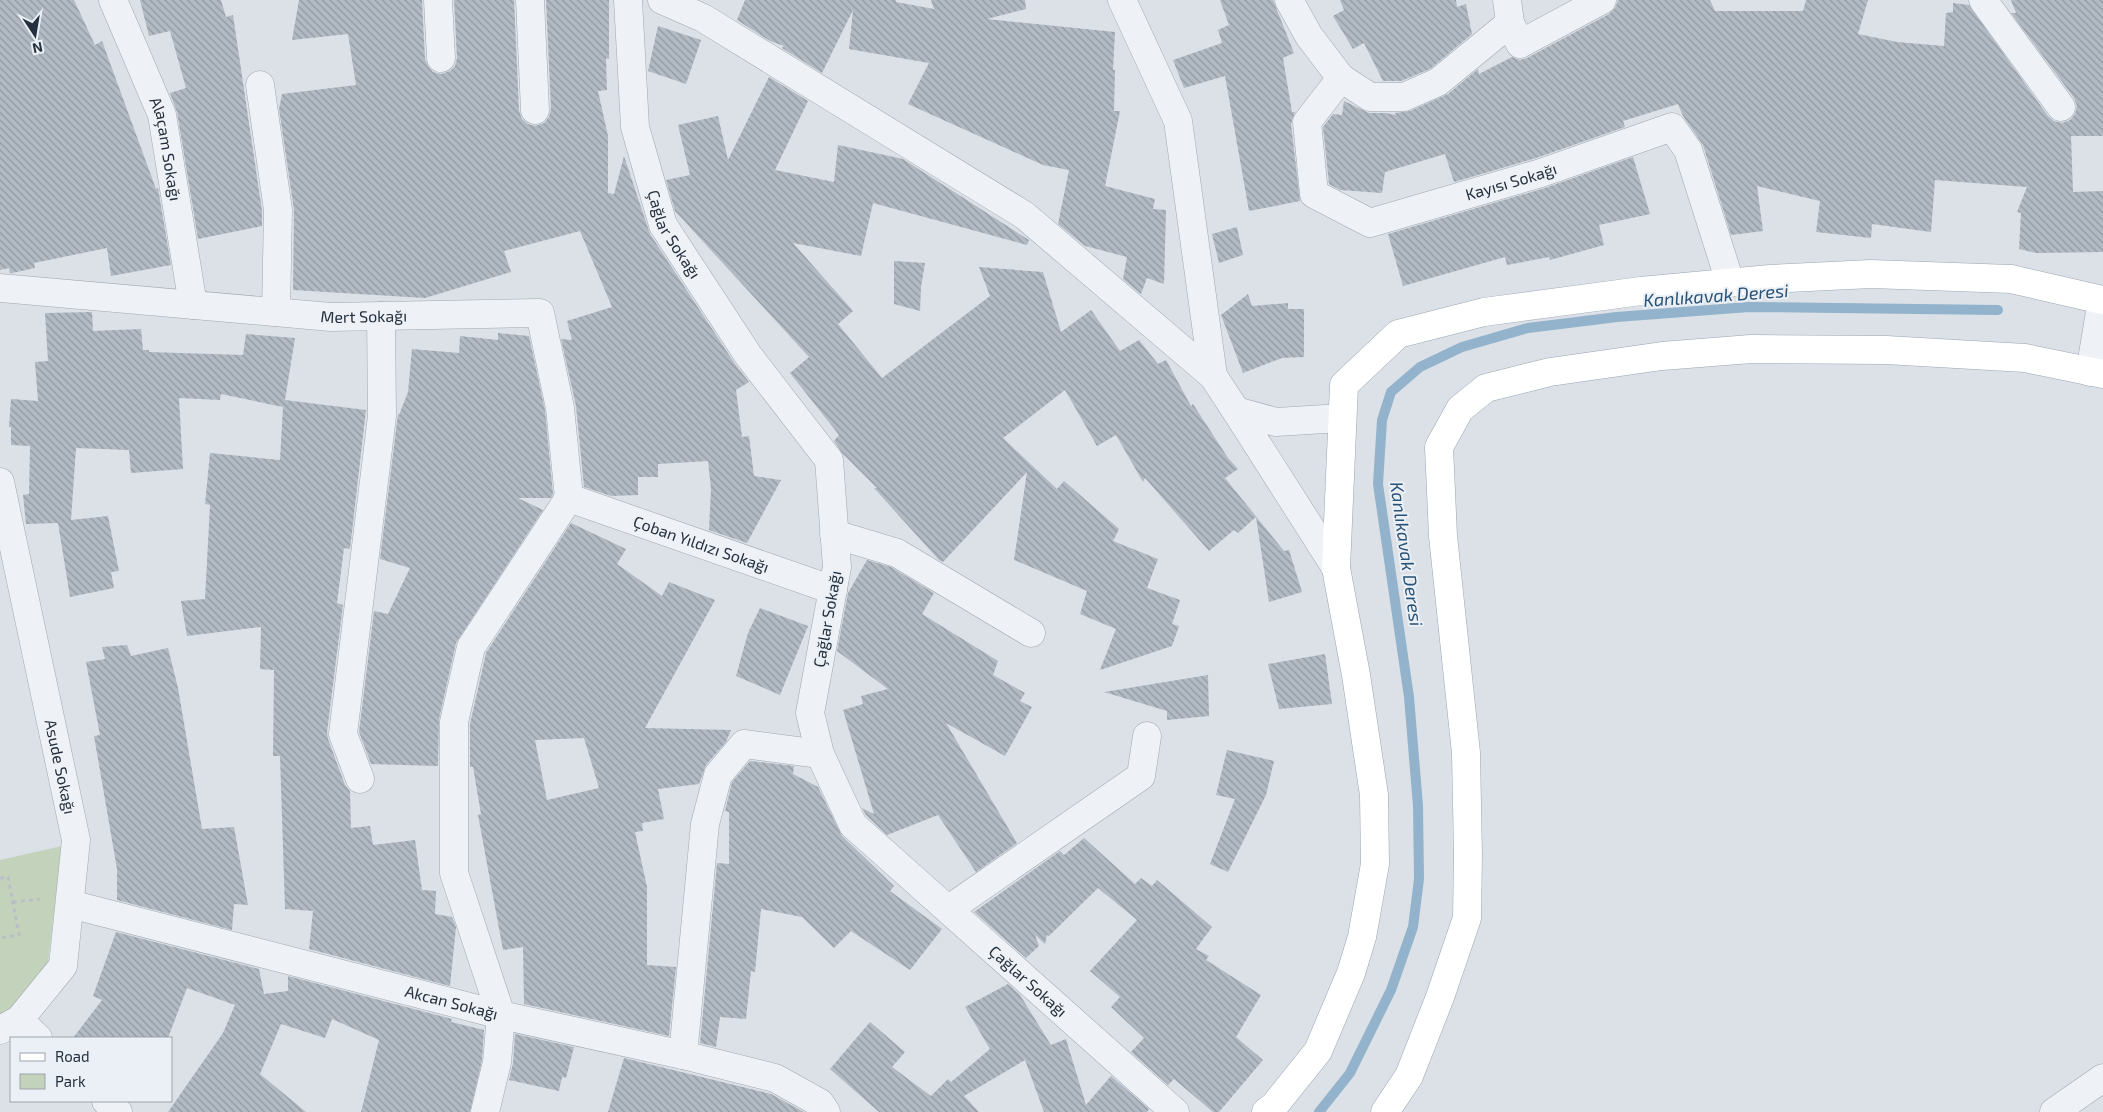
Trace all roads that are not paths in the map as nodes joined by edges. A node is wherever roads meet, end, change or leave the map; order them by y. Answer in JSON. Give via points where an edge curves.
{"nodes":[{"id":1,"x":113,"y":0,"type":"edge"},
{"id":2,"x":438,"y":0,"type":"edge"},
{"id":3,"x":530,"y":0,"type":"edge"},
{"id":4,"x":628,"y":0,"type":"edge"},
{"id":5,"x":662,"y":0,"type":"edge"},
{"id":6,"x":1122,"y":0,"type":"edge"},
{"id":7,"x":1289,"y":0,"type":"edge"},
{"id":8,"x":1602,"y":0,"type":"edge"},
{"id":9,"x":1983,"y":0,"type":"edge"},
{"id":10,"x":707,"y":9,"type":"edge"},
{"id":11,"x":1509,"y":12,"type":"edge"},
{"id":12,"x":441,"y":58,"type":"dead end"},
{"id":13,"x":1341,"y":78,"type":"junction"},
{"id":14,"x":260,"y":85,"type":"dead end"},
{"id":15,"x":2062,"y":107,"type":"dead end"},
{"id":16,"x":535,"y":110,"type":"dead end"},
{"id":17,"x":1730,"y":282,"type":"junction"},
{"id":18,"x":0,"y":288,"type":"edge"},
{"id":19,"x":2102,"y":300,"type":"edge"},
{"id":20,"x":194,"y":305,"type":"junction"},
{"id":21,"x":276,"y":312,"type":"junction"},
{"id":22,"x":381,"y":316,"type":"junction"},
{"id":23,"x":2097,"y":373,"type":"edge"},
{"id":24,"x":1212,"y":376,"type":"junction"},
{"id":25,"x":1236,"y":411,"type":"junction"},
{"id":26,"x":1342,"y":418,"type":"junction"},
{"id":27,"x":0,"y":482,"type":"edge"},
{"id":28,"x":569,"y":498,"type":"junction"},
{"id":29,"x":834,"y":534,"type":"junction"},
{"id":30,"x":1336,"y":568,"type":"junction"},
{"id":31,"x":832,"y":590,"type":"junction"},
{"id":32,"x":1031,"y":633,"type":"dead end"},
{"id":33,"x":1147,"y":736,"type":"dead end"},
{"id":34,"x":820,"y":754,"type":"junction"},
{"id":35,"x":360,"y":779,"type":"dead end"},
{"id":36,"x":70,"y":904,"type":"junction"},
{"id":37,"x":949,"y":909,"type":"junction"},
{"id":38,"x":501,"y":1015,"type":"junction"},
{"id":39,"x":9,"y":1025,"type":"edge"},
{"id":40,"x":36,"y":1037,"type":"edge"},
{"id":41,"x":683,"y":1055,"type":"junction"},
{"id":42,"x":2103,"y":1078,"type":"edge"},
{"id":43,"x":107,"y":1102,"type":"edge"},
{"id":44,"x":118,"y":1112,"type":"edge"},
{"id":45,"x":485,"y":1112,"type":"edge"},
{"id":46,"x":826,"y":1112,"type":"edge"},
{"id":47,"x":1175,"y":1112,"type":"edge"},
{"id":48,"x":1266,"y":1112,"type":"edge"},
{"id":49,"x":1384,"y":1112,"type":"edge"},
{"id":50,"x":2054,"y":1112,"type":"edge"}],
"edges":[{"from":1,"to":20,"type":"street","name":"Alaçam Sokağı","via":[[162,115]]},
{"from":2,"to":12,"type":"street"},
{"from":3,"to":16,"type":"street"},
{"from":4,"to":29,"type":"street","name":"Çağlar Sokağı","via":[[634,126],[663,225],[748,355],[829,460]]},
{"from":5,"to":10,"type":"street"},
{"from":6,"to":24,"type":"street","via":[[1178,121]]},
{"from":7,"to":13,"type":"street","via":[[1309,36]]},
{"from":8,"to":11,"type":"street","via":[[1520,44]]},
{"from":9,"to":15,"type":"street"},
{"from":10,"to":24,"type":"street","via":[[1024,216]]},
{"from":11,"to":13,"type":"street","via":[[1438,82],[1404,97],[1370,97]]},
{"from":13,"to":17,"type":"street","name":"Kayısı Sokağı","via":[[1307,122],[1314,194],[1370,223],[1541,174],[1672,127],[1688,150]]},
{"from":14,"to":21,"type":"street","via":[[278,210]]},
{"from":17,"to":19,"type":"main road","via":[[1870,274],[2012,279]]},
{"from":17,"to":26,"type":"main road","via":[[1641,290],[1484,312],[1398,334],[1344,385]]},
{"from":18,"to":20,"type":"street","name":"Mert Sokağı"},
{"from":19,"to":23,"type":"street"},
{"from":20,"to":21,"type":"street","name":"Mert Sokağı"},
{"from":21,"to":22,"type":"street","name":"Mert Sokağı","via":[[332,318]]},
{"from":22,"to":28,"type":"street","name":"Mert Sokağı","via":[[540,313],[560,408]]},
{"from":22,"to":35,"type":"street","via":[[382,416],[343,734]]},
{"from":23,"to":49,"type":"main road","via":[[2025,358],[1886,350],[1751,349],[1662,356],[1550,372],[1486,388],[1460,409],[1439,447],[1443,536],[1466,753],[1467,918],[1409,1076]]},
{"from":24,"to":25,"type":"street"},
{"from":25,"to":26,"type":"street","via":[[1276,422]]},
{"from":25,"to":30,"type":"street"},
{"from":26,"to":30,"type":"main road"},
{"from":27,"to":36,"type":"street","name":"Asude Sokağı","via":[[76,840]]},
{"from":28,"to":31,"type":"street","name":"Çoban Yıldızı Sokağı"},
{"from":28,"to":38,"type":"street","via":[[471,647],[454,722],[454,873]]},
{"from":29,"to":31,"type":"street","name":"Çağlar Sokağı","via":[[837,567]]},
{"from":29,"to":32,"type":"street","via":[[897,553]]},
{"from":30,"to":48,"type":"main road","via":[[1374,795],[1375,864],[1362,937],[1351,973],[1318,1051]]},
{"from":31,"to":34,"type":"street","name":"Çağlar Sokağı","via":[[810,714]]},
{"from":33,"to":37,"type":"street","via":[[1142,776]]},
{"from":34,"to":37,"type":"street","name":"Çağlar Sokağı","via":[[853,825]]},
{"from":34,"to":41,"type":"street","via":[[744,744],[718,776],[705,824]]},
{"from":36,"to":38,"type":"street","name":"Akcan Sokağı"},
{"from":36,"to":39,"type":"street","name":"Asude Sokağı","via":[[63,966]]},
{"from":37,"to":47,"type":"street","name":"Çağlar Sokağı"},
{"from":38,"to":41,"type":"street","name":"Akcan Sokağı"},
{"from":38,"to":45,"type":"street","via":[[497,1062]]},
{"from":39,"to":40,"type":"street"},
{"from":41,"to":46,"type":"street","name":"Akcan Sokağı","via":[[775,1078],[820,1103]]},
{"from":42,"to":50,"type":"street"},
{"from":43,"to":44,"type":"street"}]}
